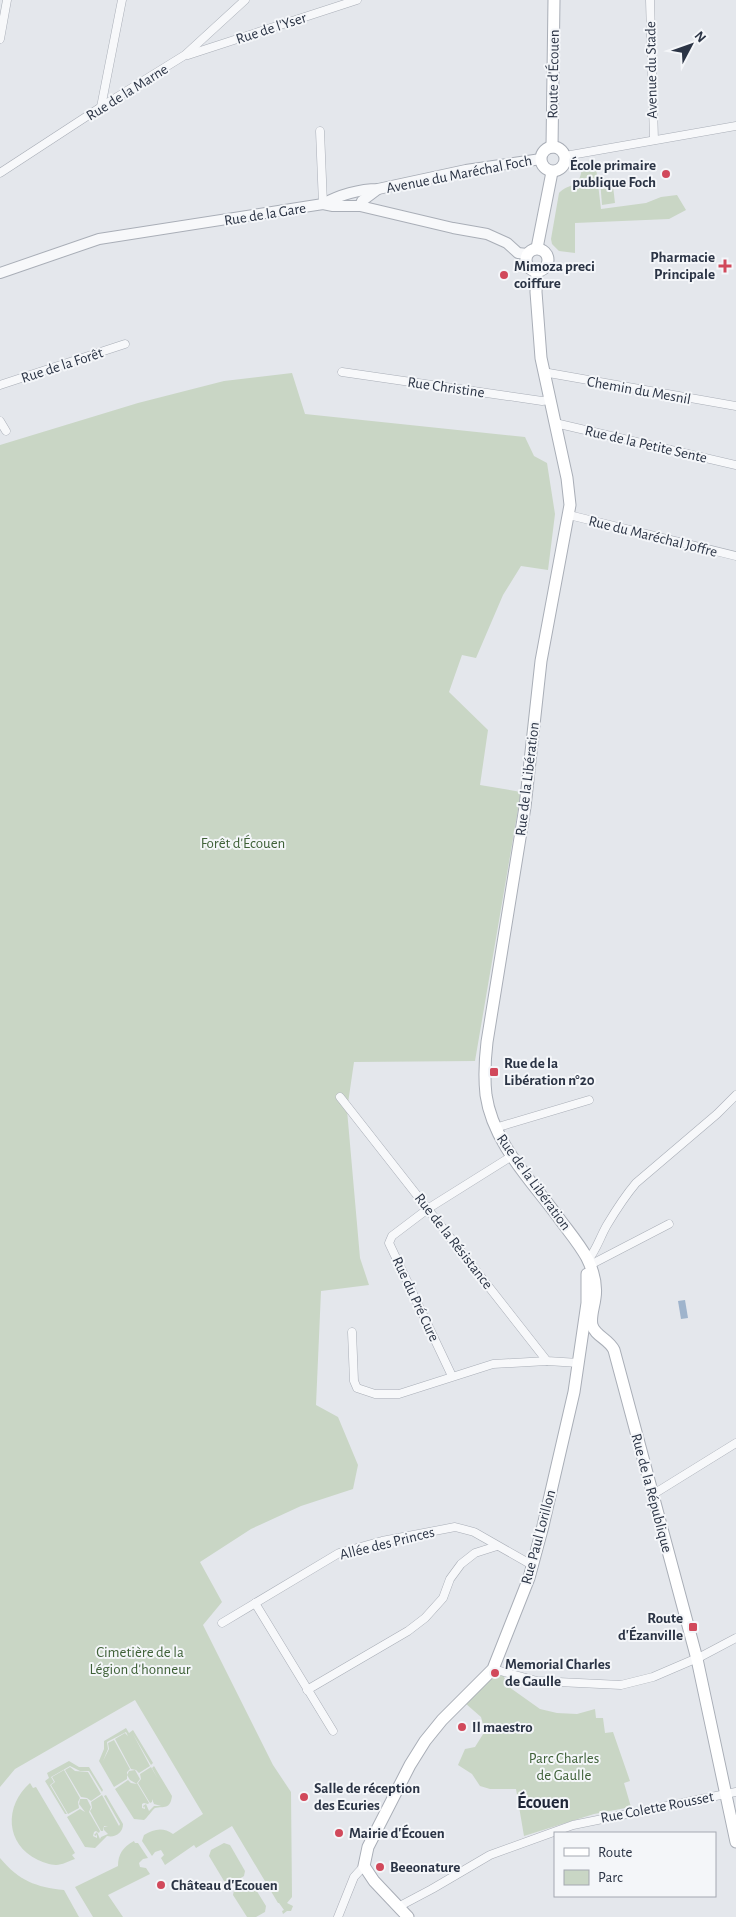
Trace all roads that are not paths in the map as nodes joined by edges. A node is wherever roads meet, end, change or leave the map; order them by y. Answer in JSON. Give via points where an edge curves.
{"nodes":[{"id":1,"x":7,"y":0,"type":"edge"},
{"id":2,"x":122,"y":0,"type":"edge"},
{"id":3,"x":246,"y":0,"type":"edge"},
{"id":4,"x":357,"y":0,"type":"edge"},
{"id":5,"x":554,"y":0,"type":"edge"},
{"id":6,"x":650,"y":0,"type":"edge"},
{"id":7,"x":0,"y":39,"type":"edge"},
{"id":8,"x":185,"y":56,"type":"junction"},
{"id":9,"x":101,"y":107,"type":"junction"},
{"id":10,"x":736,"y":126,"type":"edge"},
{"id":11,"x":320,"y":131,"type":"dead end"},
{"id":12,"x":654,"y":140,"type":"junction"},
{"id":13,"x":552,"y":147,"type":"junction"},
{"id":14,"x":565,"y":156,"type":"junction"},
{"id":15,"x":541,"y":159,"type":"junction"},
{"id":16,"x":552,"y":172,"type":"junction"},
{"id":17,"x":0,"y":173,"type":"edge"},
{"id":18,"x":378,"y":189,"type":"junction"},
{"id":19,"x":323,"y":204,"type":"junction"},
{"id":20,"x":360,"y":206,"type":"junction"},
{"id":21,"x":532,"y":251,"type":"junction"},
{"id":22,"x":537,"y":271,"type":"junction"},
{"id":23,"x":0,"y":273,"type":"edge"},
{"id":24,"x":125,"y":344,"type":"dead end"},
{"id":25,"x":342,"y":372,"type":"dead end"},
{"id":26,"x":543,"y":372,"type":"junction"},
{"id":27,"x":0,"y":385,"type":"edge"},
{"id":28,"x":549,"y":400,"type":"junction"},
{"id":29,"x":736,"y":406,"type":"edge"},
{"id":30,"x":0,"y":421,"type":"edge"},
{"id":31,"x":555,"y":423,"type":"junction"},
{"id":32,"x":6,"y":431,"type":"dead end"},
{"id":33,"x":736,"y":465,"type":"edge"},
{"id":34,"x":569,"y":515,"type":"junction"},
{"id":35,"x":736,"y":556,"type":"edge"},
{"id":36,"x":736,"y":1095,"type":"edge"},
{"id":37,"x":340,"y":1097,"type":"dead end"},
{"id":38,"x":589,"y":1100,"type":"dead end"},
{"id":39,"x":495,"y":1128,"type":"junction"},
{"id":40,"x":512,"y":1156,"type":"junction"},
{"id":41,"x":429,"y":1208,"type":"junction"},
{"id":42,"x":668,"y":1224,"type":"dead end"},
{"id":43,"x":589,"y":1262,"type":"junction"},
{"id":44,"x":352,"y":1332,"type":"dead end"},
{"id":45,"x":598,"y":1334,"type":"junction"},
{"id":46,"x":582,"y":1342,"type":"junction"},
{"id":47,"x":547,"y":1361,"type":"junction"},
{"id":48,"x":579,"y":1363,"type":"junction"},
{"id":49,"x":452,"y":1376,"type":"junction"},
{"id":50,"x":736,"y":1443,"type":"edge"},
{"id":51,"x":652,"y":1495,"type":"junction"},
{"id":52,"x":497,"y":1546,"type":"junction"},
{"id":53,"x":532,"y":1565,"type":"junction"},
{"id":54,"x":255,"y":1602,"type":"junction"},
{"id":55,"x":222,"y":1623,"type":"dead end"},
{"id":56,"x":736,"y":1638,"type":"edge"},
{"id":57,"x":697,"y":1658,"type":"junction"},
{"id":58,"x":493,"y":1669,"type":"junction"},
{"id":59,"x":307,"y":1690,"type":"junction"},
{"id":60,"x":332,"y":1732,"type":"dead end"},
{"id":61,"x":731,"y":1793,"type":"edge"},
{"id":62,"x":736,"y":1842,"type":"edge"},
{"id":63,"x":364,"y":1866,"type":"junction"},
{"id":64,"x":398,"y":1907,"type":"junction"},
{"id":65,"x":338,"y":1917,"type":"edge"},
{"id":66,"x":408,"y":1917,"type":"edge"}],
"edges":[{"from":1,"to":7,"type":"street"},
{"from":2,"to":9,"type":"street"},
{"from":3,"to":8,"type":"street","name":"Rue de la Marne"},
{"from":4,"to":8,"type":"street","name":"Rue de l'Yser"},
{"from":5,"to":13,"type":"main road","name":"Route d'Écouen"},
{"from":6,"to":12,"type":"street","name":"Avenue du Stade"},
{"from":8,"to":9,"type":"street","name":"Rue de la Marne"},
{"from":9,"to":17,"type":"street","name":"Rue de la Marne"},
{"from":10,"to":12,"type":"street"},
{"from":11,"to":19,"type":"street"},
{"from":12,"to":14,"type":"street"},
{"from":13,"to":14,"type":"main road","via":[[562,150]]},
{"from":13,"to":15,"type":"main road"},
{"from":14,"to":16,"type":"main road","via":[[562,168]]},
{"from":15,"to":16,"type":"main road","via":[[543,167]]},
{"from":15,"to":18,"type":"street","name":"Avenue du Maréchal Foch","via":[[466,170]]},
{"from":16,"to":21,"type":"main road"},
{"from":18,"to":19,"type":"street","name":"Avenue du Maréchal Foch","via":[[368,189]]},
{"from":18,"to":20,"type":"street"},
{"from":19,"to":20,"type":"street","name":"Rue de la Gare"},
{"from":19,"to":23,"type":"street","name":"Rue de la Gare","via":[[99,239]]},
{"from":20,"to":21,"type":"street","name":"Rue de la Gare","via":[[487,234],[507,243],[518,253]]},
{"from":21,"to":22,"type":"main road","via":[[527,264]]},
{"from":21,"to":22,"type":"main road","via":[[546,252],[548,260],[545,268]]},
{"from":22,"to":26,"type":"main road","name":"Rue de la Libération"},
{"from":24,"to":27,"type":"street","name":"Rue de la Forêt"},
{"from":25,"to":28,"type":"street","name":"Rue Christine"},
{"from":26,"to":28,"type":"main road","name":"Rue de la Libération"},
{"from":26,"to":29,"type":"street","name":"Chemin du Mesnil"},
{"from":28,"to":31,"type":"main road","name":"Rue de la Libération"},
{"from":30,"to":32,"type":"street"},
{"from":31,"to":33,"type":"street","name":"Rue de la Petite Sente"},
{"from":31,"to":34,"type":"main road","name":"Rue de la Libération","via":[[567,478]]},
{"from":34,"to":35,"type":"street","name":"Rue du Maréchal Joffre"},
{"from":34,"to":39,"type":"main road","name":"Rue de la Libération","via":[[542,652],[525,807],[487,1042],[486,1096]]},
{"from":36,"to":43,"type":"street","via":[[636,1182],[606,1226]]},
{"from":37,"to":41,"type":"street","name":"Rue de la Résistance"},
{"from":38,"to":39,"type":"street"},
{"from":39,"to":40,"type":"main road","name":"Rue de la Libération"},
{"from":40,"to":41,"type":"street"},
{"from":40,"to":43,"type":"main road","name":"Rue de la Libération"},
{"from":41,"to":47,"type":"street","name":"Rue de la Résistance"},
{"from":41,"to":49,"type":"street","name":"Rue du Pré Cure","via":[[392,1236],[389,1243]]},
{"from":42,"to":43,"type":"street"},
{"from":43,"to":45,"type":"main road","via":[[596,1289],[592,1322]]},
{"from":43,"to":46,"type":"main road","name":"Rue Paul Lorillon"},
{"from":44,"to":49,"type":"street","via":[[352,1374],[357,1388],[375,1394],[398,1394]]},
{"from":45,"to":46,"type":"street"},
{"from":45,"to":51,"type":"main road","name":"Rue de la République","via":[[614,1350]]},
{"from":46,"to":48,"type":"main road","name":"Rue Paul Lorillon"},
{"from":47,"to":48,"type":"street"},
{"from":47,"to":49,"type":"street","via":[[494,1364]]},
{"from":48,"to":53,"type":"main road","name":"Rue Paul Lorillon","via":[[544,1526]]},
{"from":50,"to":51,"type":"street"},
{"from":51,"to":57,"type":"main road","name":"Rue de la République"},
{"from":52,"to":53,"type":"street","name":"Allée des Princes"},
{"from":52,"to":54,"type":"street","name":"Allée des Princes","via":[[474,1532],[455,1527],[382,1541],[339,1553]]},
{"from":52,"to":59,"type":"street","via":[[474,1553],[460,1564],[443,1598],[425,1618]]},
{"from":53,"to":58,"type":"main road","name":"Rue Paul Lorillon"},
{"from":54,"to":55,"type":"street","name":"Allée des Princes"},
{"from":54,"to":59,"type":"street"},
{"from":56,"to":57,"type":"street"},
{"from":57,"to":58,"type":"street","via":[[653,1677],[621,1685],[537,1681]]},
{"from":57,"to":61,"type":"main road","name":"Rue de la République"},
{"from":58,"to":63,"type":"main road","name":"Rue Paul Lorillon","via":[[425,1741],[368,1847]]},
{"from":59,"to":60,"type":"street"},
{"from":61,"to":62,"type":"main road","name":"Rue de la République"},
{"from":61,"to":64,"type":"street","name":"Rue Colette Rousset","via":[[586,1821],[545,1834],[490,1855]]},
{"from":63,"to":64,"type":"main road"},
{"from":63,"to":65,"type":"street","via":[[354,1877]]},
{"from":64,"to":66,"type":"main road"}]}
